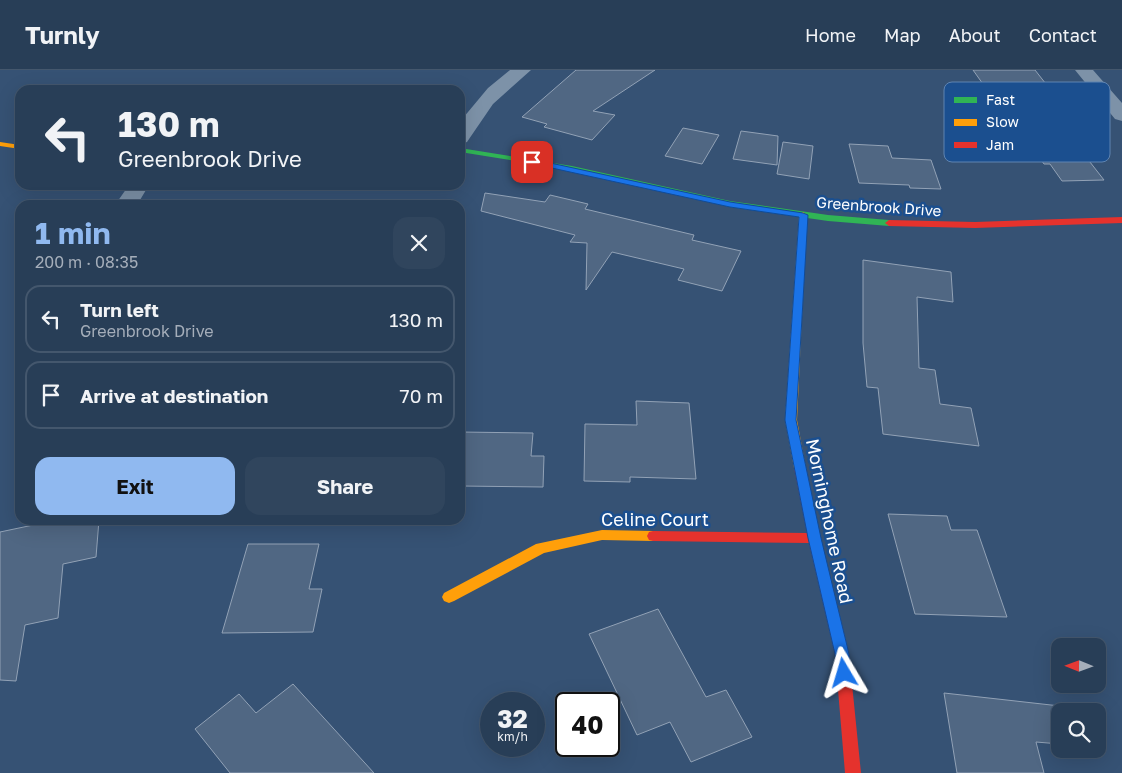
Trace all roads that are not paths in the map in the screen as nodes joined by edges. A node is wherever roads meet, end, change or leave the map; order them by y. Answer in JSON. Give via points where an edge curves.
{"nodes":[{"id":1,"x":522,"y":70,"type":"edge"},
{"id":2,"x":1084,"y":70,"type":"edge"},
{"id":3,"x":1094,"y":82,"type":"edge"},
{"id":4,"x":1110,"y":101,"type":"edge"},
{"id":5,"x":1122,"y":115,"type":"edge"},
{"id":6,"x":465,"y":129,"type":"edge"},
{"id":7,"x":0,"y":144,"type":"edge"},
{"id":8,"x":15,"y":146,"type":"edge"},
{"id":9,"x":465,"y":151,"type":"edge"},
{"id":10,"x":803,"y":215,"type":"junction"},
{"id":11,"x":1122,"y":220,"type":"edge"},
{"id":12,"x":814,"y":538,"type":"junction"},
{"id":13,"x":449,"y":596,"type":"dead end"},
{"id":14,"x":853,"y":773,"type":"edge"}],
"edges":[{"from":1,"to":6,"type":"street","via":[[482,104]]},
{"from":2,"to":3,"type":"street"},
{"from":4,"to":5,"type":"street"},
{"from":7,"to":8,"type":"street"},
{"from":9,"to":10,"type":"street","name":"Greenbrook Drive","via":[[550,164],[730,204]]},
{"from":10,"to":11,"type":"street","name":"Greenbrook Drive","via":[[860,222],[958,226],[1044,226]]},
{"from":10,"to":12,"type":"street","name":"Morninghome Road","via":[[791,420]]},
{"from":12,"to":13,"type":"street","name":"Celine Court","via":[[602,535],[541,548]]},
{"from":12,"to":14,"type":"street","name":"Morninghome Road","via":[[842,654]]}]}
